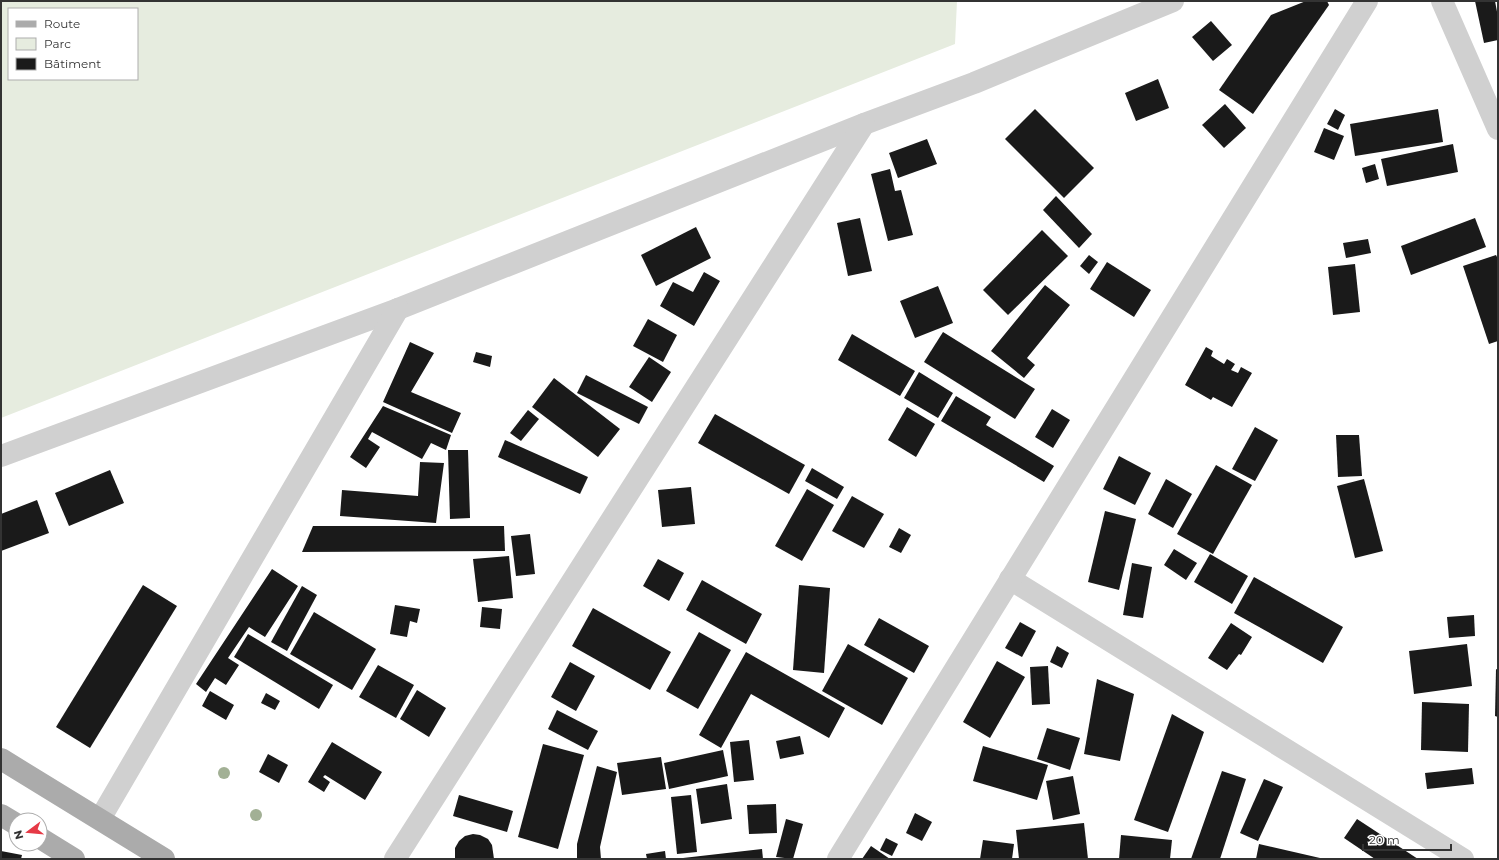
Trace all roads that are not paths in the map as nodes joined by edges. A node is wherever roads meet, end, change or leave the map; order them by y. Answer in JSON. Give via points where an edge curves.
{"nodes":[{"id":1,"x":1173,"y":1,"type":"edge"},
{"id":2,"x":1367,"y":1,"type":"edge"},
{"id":3,"x":1442,"y":1,"type":"edge"},
{"id":4,"x":864,"y":124,"type":"junction"},
{"id":5,"x":1498,"y":128,"type":"edge"},
{"id":6,"x":398,"y":310,"type":"junction"},
{"id":7,"x":1,"y":456,"type":"edge"},
{"id":8,"x":1010,"y":579,"type":"junction"},
{"id":9,"x":1,"y":759,"type":"edge"},
{"id":10,"x":100,"y":819,"type":"junction"},
{"id":11,"x":48,"y":843,"type":"edge"},
{"id":12,"x":74,"y":859,"type":"edge"},
{"id":13,"x":164,"y":859,"type":"edge"},
{"id":14,"x":395,"y":859,"type":"edge"},
{"id":15,"x":838,"y":859,"type":"edge"},
{"id":16,"x":1463,"y":859,"type":"edge"}],
"edges":[{"from":1,"to":4,"type":"street","via":[[974,83]]},
{"from":2,"to":8,"type":"street"},
{"from":3,"to":5,"type":"street"},
{"from":4,"to":6,"type":"street"},
{"from":4,"to":14,"type":"street"},
{"from":6,"to":7,"type":"street"},
{"from":6,"to":10,"type":"street"},
{"from":8,"to":15,"type":"street"},
{"from":8,"to":16,"type":"street"},
{"from":9,"to":10,"type":"main road"},
{"from":10,"to":13,"type":"main road"},
{"from":11,"to":12,"type":"main road"}]}
